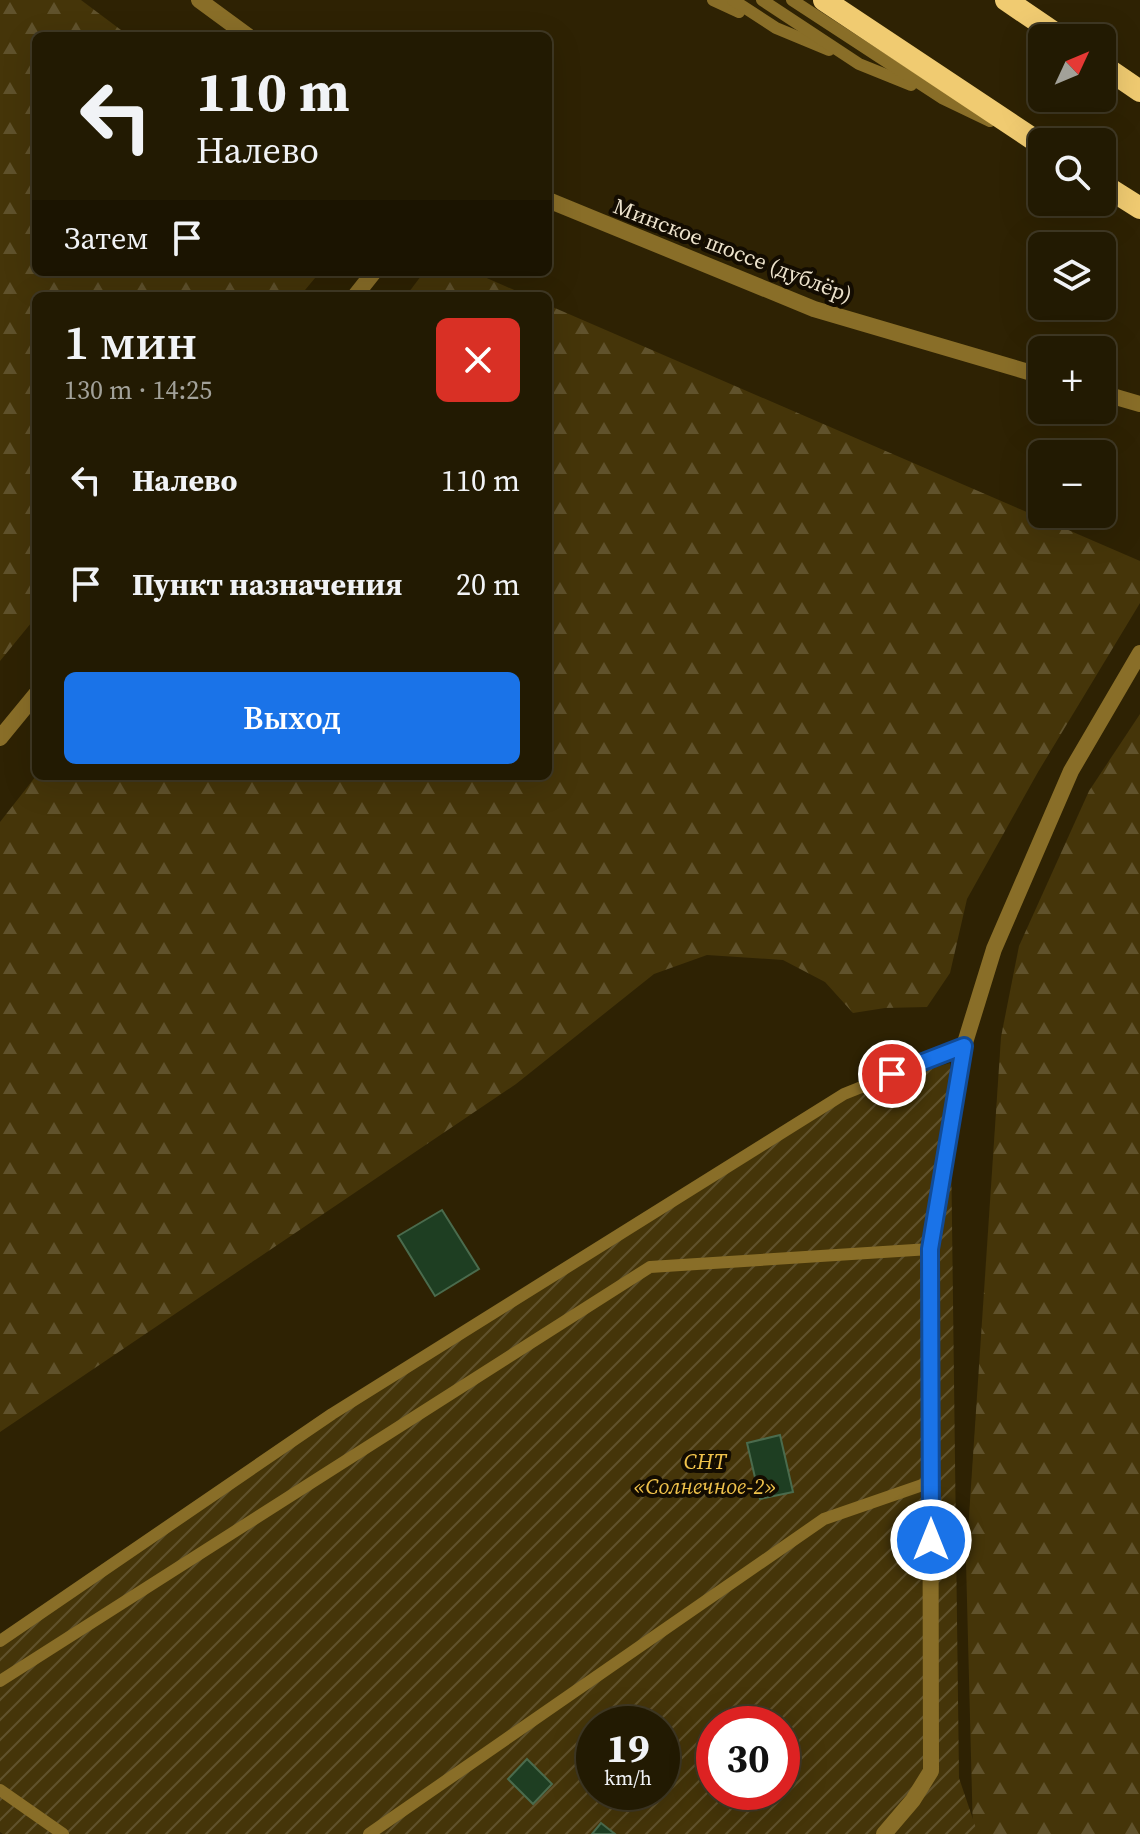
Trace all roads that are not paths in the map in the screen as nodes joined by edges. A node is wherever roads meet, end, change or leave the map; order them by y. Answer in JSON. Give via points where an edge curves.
{"nodes":[{"id":1,"x":199,"y":0,"type":"edge"},
{"id":2,"x":713,"y":0,"type":"edge"},
{"id":3,"x":733,"y":0,"type":"edge"},
{"id":4,"x":762,"y":0,"type":"edge"},
{"id":5,"x":792,"y":0,"type":"edge"},
{"id":6,"x":824,"y":0,"type":"edge"},
{"id":7,"x":1006,"y":0,"type":"edge"},
{"id":8,"x":1025,"y":0,"type":"edge"},
{"id":9,"x":1041,"y":24,"type":"edge"},
{"id":10,"x":1055,"y":24,"type":"edge"},
{"id":11,"x":776,"y":28,"type":"junction"},
{"id":12,"x":243,"y":32,"type":"edge"},
{"id":13,"x":859,"y":64,"type":"junction"},
{"id":14,"x":1116,"y":73,"type":"edge"},
{"id":15,"x":1139,"y":90,"type":"edge"},
{"id":16,"x":942,"y":98,"type":"junction"},
{"id":17,"x":1028,"y":137,"type":"edge"},
{"id":18,"x":1028,"y":139,"type":"edge"},
{"id":19,"x":1116,"y":193,"type":"edge"},
{"id":20,"x":552,"y":202,"type":"edge"},
{"id":21,"x":1140,"y":208,"type":"edge"},
{"id":22,"x":371,"y":276,"type":"edge"},
{"id":23,"x":358,"y":292,"type":"edge"},
{"id":24,"x":1028,"y":372,"type":"edge"},
{"id":25,"x":1116,"y":397,"type":"edge"},
{"id":26,"x":1140,"y":404,"type":"edge"},
{"id":27,"x":1140,"y":653,"type":"edge"},
{"id":28,"x":32,"y":699,"type":"edge"},
{"id":29,"x":0,"y":738,"type":"edge"},
{"id":30,"x":964,"y":1046,"type":"junction"},
{"id":31,"x":930,"y":1249,"type":"junction"},
{"id":32,"x":931,"y":1482,"type":"junction"},
{"id":33,"x":0,"y":1641,"type":"edge"},
{"id":34,"x":0,"y":1681,"type":"edge"},
{"id":35,"x":0,"y":1790,"type":"edge"},
{"id":36,"x":63,"y":1834,"type":"edge"},
{"id":37,"x":369,"y":1834,"type":"edge"},
{"id":38,"x":884,"y":1834,"type":"edge"}],
"edges":[{"from":1,"to":12,"type":"street"},
{"from":2,"to":11,"type":"lane"},
{"from":3,"to":11,"type":"lane"},
{"from":4,"to":13,"type":"lane"},
{"from":5,"to":16,"type":"lane"},
{"from":6,"to":17,"type":"highway"},
{"from":7,"to":9,"type":"highway"},
{"from":8,"to":10,"type":"lane"},
{"from":11,"to":13,"type":"lane"},
{"from":13,"to":16,"type":"lane"},
{"from":14,"to":15,"type":"highway"},
{"from":16,"to":18,"type":"lane"},
{"from":19,"to":21,"type":"highway"},
{"from":20,"to":24,"type":"street","name":"Минское шоссе (дублёр)","via":[[814,309]]},
{"from":22,"to":23,"type":"street"},
{"from":25,"to":26,"type":"street"},
{"from":27,"to":30,"type":"street","via":[[1071,771],[994,949]]},
{"from":28,"to":29,"type":"street"},
{"from":30,"to":31,"type":"street"},
{"from":30,"to":33,"type":"lane","via":[[844,1094],[332,1414]]},
{"from":31,"to":32,"type":"street"},
{"from":31,"to":34,"type":"lane","via":[[650,1267]]},
{"from":32,"to":37,"type":"lane","via":[[824,1519]]},
{"from":32,"to":38,"type":"street","via":[[931,1771]]},
{"from":35,"to":36,"type":"lane"}]}
